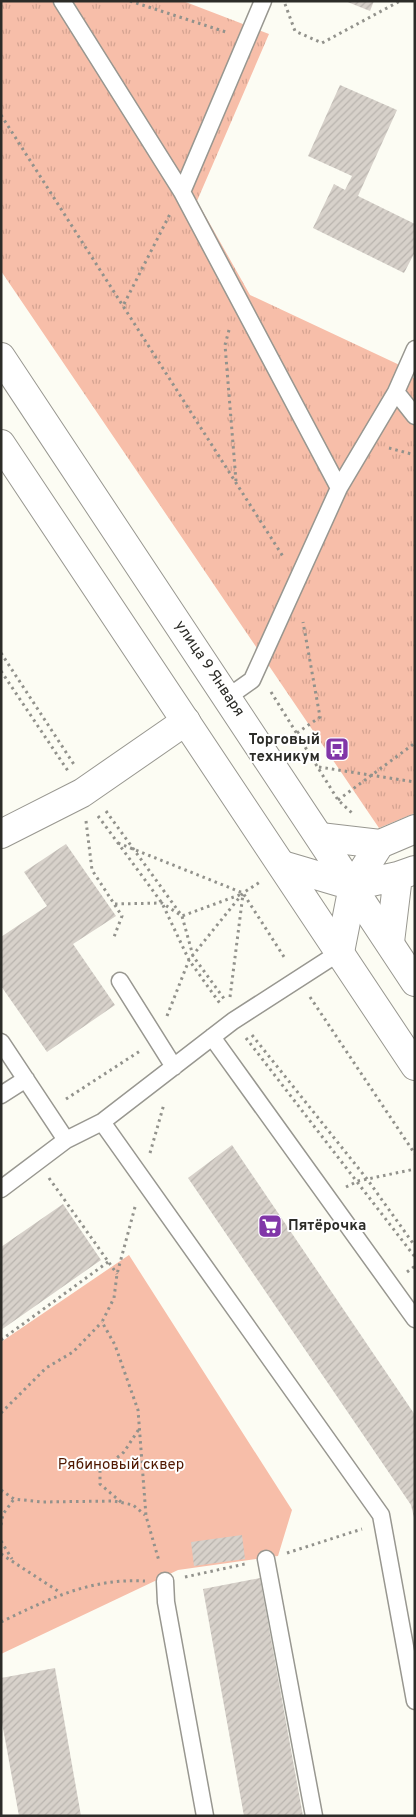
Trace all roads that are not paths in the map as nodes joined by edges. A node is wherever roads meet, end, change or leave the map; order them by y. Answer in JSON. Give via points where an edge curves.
{"nodes":[{"id":1,"x":62,"y":1,"type":"edge"},
{"id":2,"x":263,"y":1,"type":"edge"},
{"id":3,"x":182,"y":192,"type":"junction"},
{"id":4,"x":415,"y":349,"type":"edge"},
{"id":5,"x":1,"y":357,"type":"edge"},
{"id":6,"x":396,"y":392,"type":"junction"},
{"id":7,"x":415,"y":416,"type":"edge"},
{"id":8,"x":1,"y":444,"type":"edge"},
{"id":9,"x":339,"y":488,"type":"junction"},
{"id":10,"x":228,"y":698,"type":"junction"},
{"id":11,"x":186,"y":721,"type":"junction"},
{"id":12,"x":415,"y":830,"type":"edge"},
{"id":13,"x":1,"y":834,"type":"edge"},
{"id":14,"x":320,"y":837,"type":"junction"},
{"id":15,"x":380,"y":844,"type":"junction"},
{"id":16,"x":282,"y":865,"type":"junction"},
{"id":17,"x":406,"y":873,"type":"edge"},
{"id":18,"x":353,"y":886,"type":"junction"},
{"id":19,"x":390,"y":942,"type":"junction"},
{"id":20,"x":340,"y":952,"type":"junction"},
{"id":21,"x":120,"y":981,"type":"dead end"},
{"id":22,"x":415,"y":982,"type":"edge"},
{"id":23,"x":212,"y":1037,"type":"junction"},
{"id":24,"x":1,"y":1042,"type":"edge"},
{"id":25,"x":415,"y":1066,"type":"edge"},
{"id":26,"x":174,"y":1067,"type":"junction"},
{"id":27,"x":26,"y":1079,"type":"junction"},
{"id":28,"x":1,"y":1095,"type":"edge"},
{"id":29,"x":102,"y":1122,"type":"junction"},
{"id":30,"x":66,"y":1140,"type":"junction"},
{"id":31,"x":1,"y":1189,"type":"edge"},
{"id":32,"x":415,"y":1319,"type":"edge"},
{"id":33,"x":266,"y":1559,"type":"dead end"},
{"id":34,"x":165,"y":1582,"type":"road end"},
{"id":35,"x":415,"y":1701,"type":"edge"},
{"id":36,"x":205,"y":1816,"type":"edge"},
{"id":37,"x":314,"y":1816,"type":"edge"}],
"edges":[{"from":1,"to":3,"type":"lane"},
{"from":2,"to":3,"type":"lane"},
{"from":3,"to":9,"type":"lane"},
{"from":4,"to":6,"type":"lane"},
{"from":5,"to":10,"type":"main road","name":"улица 9 Января"},
{"from":6,"to":7,"type":"lane"},
{"from":6,"to":9,"type":"lane"},
{"from":8,"to":11,"type":"main road"},
{"from":9,"to":10,"type":"lane","via":[[252,680]]},
{"from":10,"to":14,"type":"main road","name":"улица 9 Января"},
{"from":11,"to":13,"type":"main road","via":[[86,790]]},
{"from":11,"to":16,"type":"main road"},
{"from":12,"to":15,"type":"main road"},
{"from":14,"to":15,"type":"main road"},
{"from":14,"to":18,"type":"main road","name":"улица 9 Января"},
{"from":15,"to":18,"type":"main road"},
{"from":16,"to":18,"type":"main road"},
{"from":16,"to":20,"type":"main road"},
{"from":17,"to":18,"type":"main road"},
{"from":17,"to":19,"type":"main road"},
{"from":18,"to":19,"type":"main road","name":"улица 9 Января"},
{"from":18,"to":20,"type":"main road"},
{"from":19,"to":22,"type":"main road","name":"улица 9 Января"},
{"from":20,"to":23,"type":"lane","via":[[233,1015]]},
{"from":20,"to":25,"type":"main road"},
{"from":21,"to":26,"type":"lane"},
{"from":23,"to":26,"type":"lane"},
{"from":23,"to":32,"type":"lane"},
{"from":24,"to":27,"type":"lane"},
{"from":26,"to":29,"type":"lane"},
{"from":27,"to":28,"type":"lane"},
{"from":27,"to":30,"type":"lane"},
{"from":29,"to":30,"type":"lane"},
{"from":29,"to":35,"type":"lane","via":[[381,1515]]},
{"from":30,"to":31,"type":"lane"},
{"from":33,"to":37,"type":"lane"},
{"from":34,"to":36,"type":"lane"}]}
